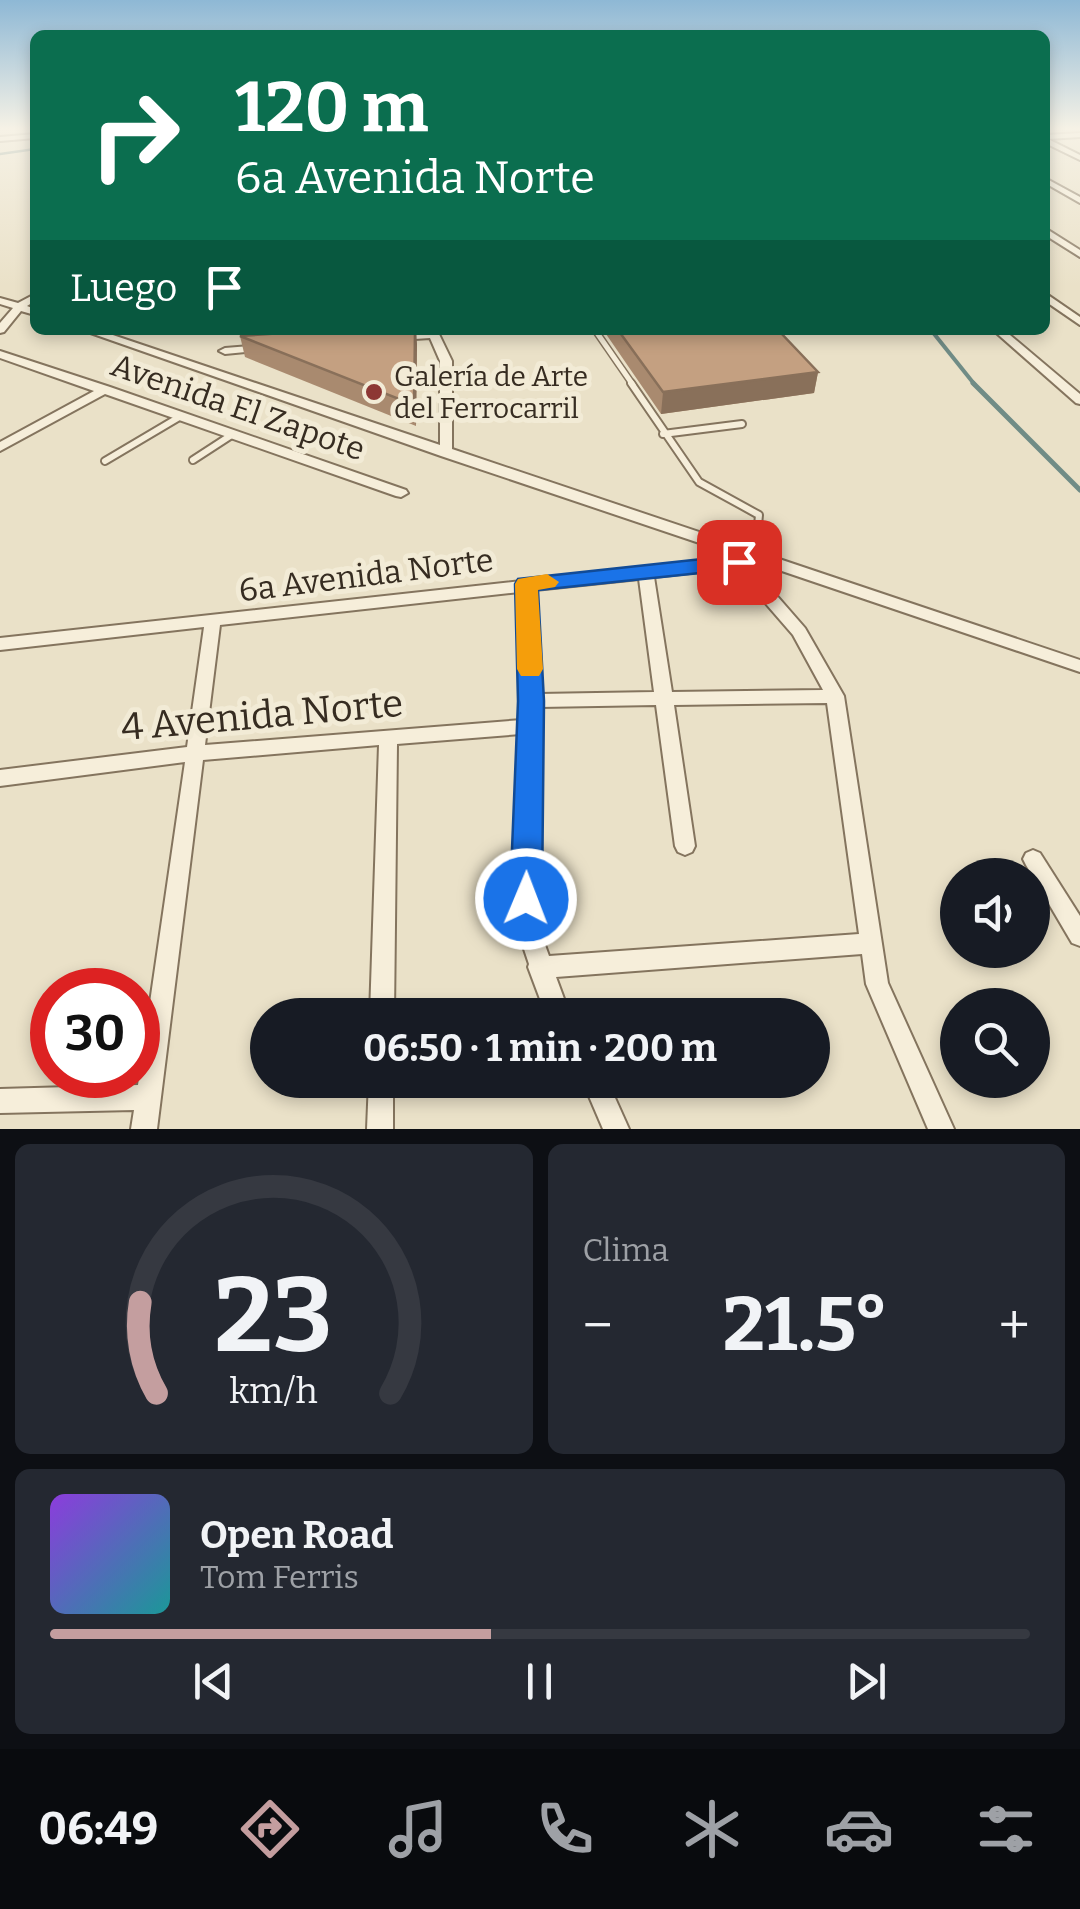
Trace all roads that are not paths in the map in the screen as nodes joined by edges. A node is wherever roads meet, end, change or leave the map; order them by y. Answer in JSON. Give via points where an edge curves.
{"nodes":[{"id":1,"x":1050,"y":185,"type":"edge"},
{"id":2,"x":1080,"y":185,"type":"edge"},
{"id":3,"x":1050,"y":186,"type":"edge"},
{"id":4,"x":1080,"y":201,"type":"edge"},
{"id":5,"x":1050,"y":234,"type":"edge"},
{"id":6,"x":1077,"y":250,"type":"edge"},
{"id":7,"x":1050,"y":251,"type":"edge"},
{"id":8,"x":1050,"y":299,"type":"edge"},
{"id":9,"x":30,"y":300,"type":"edge"},
{"id":10,"x":0,"y":301,"type":"edge"},
{"id":11,"x":1080,"y":305,"type":"edge"},
{"id":12,"x":1060,"y":306,"type":"junction"},
{"id":13,"x":19,"y":307,"type":"junction"},
{"id":14,"x":1050,"y":307,"type":"edge"},
{"id":15,"x":30,"y":310,"type":"edge"},
{"id":16,"x":1080,"y":322,"type":"edge"},
{"id":17,"x":0,"y":330,"type":"edge"},
{"id":18,"x":101,"y":335,"type":"edge"},
{"id":19,"x":409,"y":335,"type":"edge"},
{"id":20,"x":434,"y":335,"type":"edge"},
{"id":21,"x":598,"y":335,"type":"edge"},
{"id":22,"x":1004,"y":335,"type":"edge"},
{"id":23,"x":377,"y":339,"type":"edge"},
{"id":24,"x":282,"y":347,"type":"edge"},
{"id":25,"x":226,"y":351,"type":"dead end"},
{"id":26,"x":0,"y":354,"type":"edge"},
{"id":27,"x":106,"y":389,"type":"junction"},
{"id":28,"x":1080,"y":400,"type":"edge"},
{"id":29,"x":181,"y":416,"type":"junction"},
{"id":30,"x":742,"y":424,"type":"dead end"},
{"id":31,"x":232,"y":434,"type":"junction"},
{"id":32,"x":663,"y":434,"type":"junction"},
{"id":33,"x":0,"y":447,"type":"edge"},
{"id":34,"x":446,"y":454,"type":"junction"},
{"id":35,"x":193,"y":460,"type":"dead end"},
{"id":36,"x":105,"y":461,"type":"dead end"},
{"id":37,"x":401,"y":493,"type":"dead end"},
{"id":38,"x":747,"y":559,"type":"junction"},
{"id":39,"x":646,"y":572,"type":"junction"},
{"id":40,"x":526,"y":584,"type":"junction"},
{"id":41,"x":213,"y":621,"type":"junction"},
{"id":42,"x":0,"y":644,"type":"edge"},
{"id":43,"x":1080,"y":666,"type":"edge"},
{"id":44,"x":836,"y":696,"type":"junction"},
{"id":45,"x":664,"y":699,"type":"junction"},
{"id":46,"x":531,"y":701,"type":"junction"},
{"id":47,"x":530,"y":726,"type":"junction"},
{"id":48,"x":388,"y":738,"type":"junction"},
{"id":49,"x":195,"y":753,"type":"junction"},
{"id":50,"x":0,"y":778,"type":"edge"},
{"id":51,"x":685,"y":846,"type":"dead end"},
{"id":52,"x":1050,"y":888,"type":"edge"},
{"id":53,"x":1080,"y":936,"type":"edge"},
{"id":54,"x":871,"y":943,"type":"junction"},
{"id":55,"x":540,"y":967,"type":"junction"},
{"id":56,"x":382,"y":998,"type":"edge"},
{"id":57,"x":552,"y":998,"type":"edge"},
{"id":58,"x":160,"y":1021,"type":"edge"},
{"id":59,"x":112,"y":1098,"type":"edge"},
{"id":60,"x":150,"y":1098,"type":"edge"},
{"id":61,"x":381,"y":1098,"type":"edge"},
{"id":62,"x":602,"y":1098,"type":"edge"},
{"id":63,"x":0,"y":1101,"type":"edge"},
{"id":64,"x":144,"y":1129,"type":"edge"},
{"id":65,"x":380,"y":1129,"type":"edge"},
{"id":66,"x":616,"y":1129,"type":"edge"},
{"id":67,"x":940,"y":1129,"type":"edge"}],
"edges":[{"from":1,"to":2,"type":"street"},
{"from":3,"to":4,"type":"street"},
{"from":5,"to":6,"type":"street"},
{"from":6,"to":7,"type":"street"},
{"from":8,"to":12,"type":"street"},
{"from":9,"to":13,"type":"street"},
{"from":10,"to":13,"type":"street"},
{"from":11,"to":12,"type":"street"},
{"from":12,"to":14,"type":"street"},
{"from":12,"to":16,"type":"street"},
{"from":13,"to":15,"type":"street"},
{"from":13,"to":17,"type":"street"},
{"from":18,"to":34,"type":"street"},
{"from":19,"to":23,"type":"street"},
{"from":20,"to":34,"type":"street","via":[[446,361]]},
{"from":21,"to":32,"type":"lane"},
{"from":22,"to":28,"type":"street"},
{"from":24,"to":25,"type":"street"},
{"from":26,"to":27,"type":"street","name":"Avenida El Zapote"},
{"from":27,"to":29,"type":"street","name":"Avenida El Zapote"},
{"from":27,"to":33,"type":"street"},
{"from":29,"to":31,"type":"street","name":"Avenida El Zapote"},
{"from":29,"to":36,"type":"lane"},
{"from":30,"to":32,"type":"lane"},
{"from":31,"to":35,"type":"lane"},
{"from":31,"to":37,"type":"street","name":"Avenida El Zapote"},
{"from":32,"to":38,"type":"lane","via":[[703,486],[761,518]]},
{"from":34,"to":38,"type":"street"},
{"from":38,"to":39,"type":"street","name":"6a Avenida Norte"},
{"from":38,"to":43,"type":"street"},
{"from":38,"to":44,"type":"street"},
{"from":39,"to":40,"type":"street","name":"6a Avenida Norte"},
{"from":39,"to":45,"type":"street"},
{"from":40,"to":41,"type":"street","name":"6a Avenida Norte"},
{"from":40,"to":46,"type":"street"},
{"from":41,"to":42,"type":"street","name":"6a Avenida Norte"},
{"from":41,"to":49,"type":"street"},
{"from":44,"to":45,"type":"street"},
{"from":44,"to":54,"type":"street"},
{"from":45,"to":46,"type":"street"},
{"from":45,"to":51,"type":"street"},
{"from":46,"to":47,"type":"street"},
{"from":47,"to":48,"type":"street","name":"4 Avenida Norte"},
{"from":47,"to":55,"type":"street","via":[[526,899]]},
{"from":48,"to":49,"type":"street","name":"4 Avenida Norte"},
{"from":48,"to":56,"type":"street"},
{"from":49,"to":50,"type":"street","name":"4 Avenida Norte"},
{"from":49,"to":58,"type":"street"},
{"from":52,"to":53,"type":"street"},
{"from":54,"to":55,"type":"street"},
{"from":54,"to":67,"type":"street","via":[[876,984]]},
{"from":55,"to":57,"type":"street"},
{"from":59,"to":63,"type":"street"},
{"from":60,"to":64,"type":"street"},
{"from":61,"to":65,"type":"street"},
{"from":62,"to":66,"type":"street"}]}
